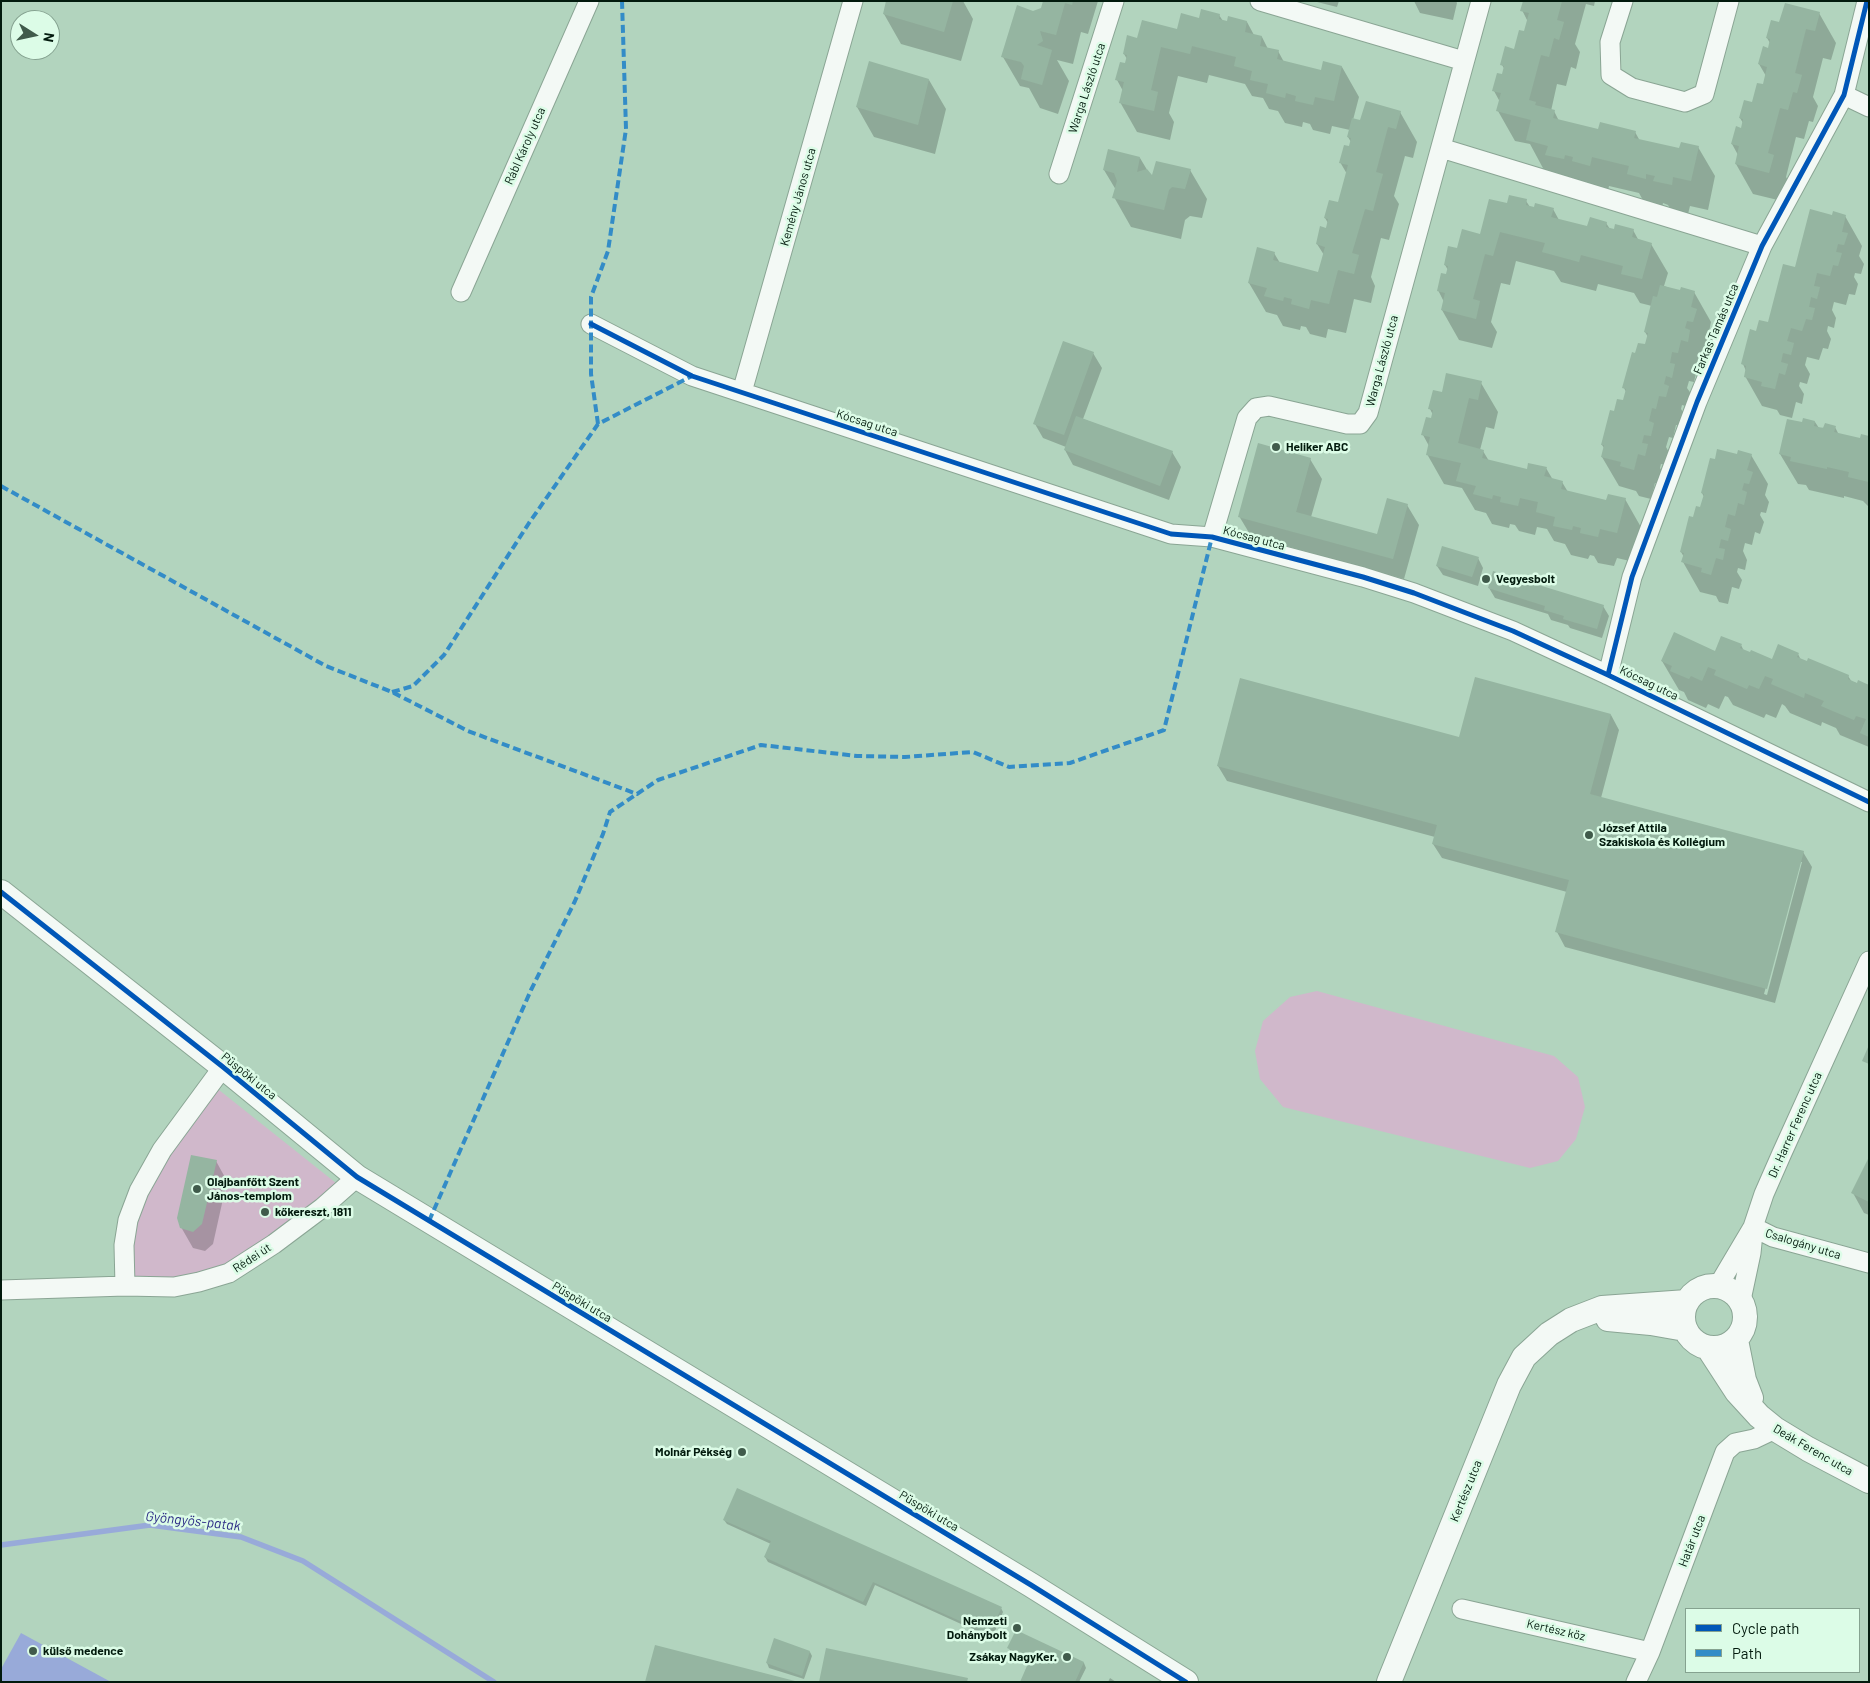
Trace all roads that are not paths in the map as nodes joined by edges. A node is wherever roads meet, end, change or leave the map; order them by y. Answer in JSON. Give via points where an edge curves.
{"nodes":[{"id":1,"x":589,"y":1,"type":"edge"},
{"id":2,"x":853,"y":1,"type":"edge"},
{"id":3,"x":1114,"y":1,"type":"edge"},
{"id":4,"x":1260,"y":1,"type":"edge"},
{"id":5,"x":1481,"y":1,"type":"edge"},
{"id":6,"x":1623,"y":1,"type":"edge"},
{"id":7,"x":1729,"y":1,"type":"edge"},
{"id":8,"x":1867,"y":1,"type":"edge"},
{"id":9,"x":1464,"y":61,"type":"junction"},
{"id":10,"x":1844,"y":95,"type":"junction"},
{"id":11,"x":1869,"y":107,"type":"edge"},
{"id":12,"x":1441,"y":148,"type":"junction"},
{"id":13,"x":1059,"y":174,"type":"dead end"},
{"id":14,"x":1762,"y":246,"type":"junction"},
{"id":15,"x":461,"y":292,"type":"dead end"},
{"id":16,"x":591,"y":324,"type":"dead end"},
{"id":17,"x":742,"y":392,"type":"junction"},
{"id":18,"x":1212,"y":537,"type":"junction"},
{"id":19,"x":1608,"y":675,"type":"junction"},
{"id":20,"x":1869,"y":802,"type":"edge"},
{"id":21,"x":1,"y":892,"type":"edge"},
{"id":22,"x":1869,"y":961,"type":"edge"},
{"id":23,"x":223,"y":1067,"type":"junction"},
{"id":24,"x":357,"y":1177,"type":"junction"},
{"id":25,"x":1753,"y":1227,"type":"junction"},
{"id":26,"x":1869,"y":1263,"type":"edge"},
{"id":27,"x":125,"y":1286,"type":"junction"},
{"id":28,"x":1718,"y":1286,"type":"junction"},
{"id":29,"x":1,"y":1290,"type":"edge"},
{"id":30,"x":1741,"y":1300,"type":"junction"},
{"id":31,"x":1686,"y":1302,"type":"junction"},
{"id":32,"x":1571,"y":1320,"type":"junction"},
{"id":33,"x":1685,"y":1329,"type":"junction"},
{"id":34,"x":1736,"y":1340,"type":"junction"},
{"id":35,"x":1710,"y":1348,"type":"junction"},
{"id":36,"x":1767,"y":1422,"type":"junction"},
{"id":37,"x":1869,"y":1481,"type":"edge"},
{"id":38,"x":1462,"y":1608,"type":"dead end"},
{"id":39,"x":1650,"y":1652,"type":"junction"},
{"id":40,"x":1186,"y":1682,"type":"edge"},
{"id":41,"x":1389,"y":1682,"type":"edge"},
{"id":42,"x":1636,"y":1682,"type":"edge"}],
"edges":[{"from":1,"to":15,"type":"street","name":"Rábl Károly utca"},
{"from":2,"to":17,"type":"street","name":"Kemény János utca"},
{"from":3,"to":13,"type":"street","name":"Warga László utca"},
{"from":4,"to":9,"type":"street"},
{"from":5,"to":9,"type":"street","name":"Warga László utca"},
{"from":6,"to":7,"type":"street","via":[[1610,42],[1610,75],[1632,88],[1685,102],[1704,94]]},
{"from":8,"to":10,"type":"street","name":"Farkas Tamás utca"},
{"from":9,"to":12,"type":"street","name":"Warga László utca"},
{"from":10,"to":11,"type":"street"},
{"from":10,"to":14,"type":"street","name":"Farkas Tamás utca"},
{"from":12,"to":14,"type":"street"},
{"from":12,"to":18,"type":"street","name":"Warga László utca","via":[[1368,413],[1360,424],[1347,424],[1268,406],[1256,408],[1247,418]]},
{"from":14,"to":19,"type":"street","name":"Farkas Tamás utca","via":[[1697,402],[1632,578]]},
{"from":16,"to":17,"type":"street","name":"Kócsag utca","via":[[683,372]]},
{"from":17,"to":18,"type":"street","name":"Kócsag utca","via":[[1172,534]]},
{"from":18,"to":19,"type":"street","name":"Kócsag utca","via":[[1414,592],[1513,631]]},
{"from":19,"to":20,"type":"street","name":"Kócsag utca"},
{"from":21,"to":23,"type":"street","name":"Püspöki utca"},
{"from":22,"to":25,"type":"street","name":"Dr. Harrer Ferenc utca","via":[[1778,1161]]},
{"from":23,"to":24,"type":"street","name":"Püspöki utca"},
{"from":23,"to":27,"type":"street","via":[[162,1150],[139,1191],[128,1220],[124,1245]]},
{"from":24,"to":27,"type":"street","name":"Rédei út","via":[[274,1244],[229,1272],[174,1287]]},
{"from":24,"to":40,"type":"street","name":"Püspöki utca"},
{"from":25,"to":26,"type":"street","name":"Csalogány utca","via":[[1773,1237]]},
{"from":25,"to":28,"type":"street","name":"Dr. Harrer Ferenc utca"},
{"from":25,"to":30,"type":"street","name":"Csalogány utca"},
{"from":27,"to":29,"type":"street","name":"Rédei út"},
{"from":28,"to":30,"type":"street","via":[[1727,1288]]},
{"from":28,"to":31,"type":"street","via":[[1700,1289]]},
{"from":30,"to":34,"type":"street","via":[[1746,1320]]},
{"from":31,"to":32,"type":"street","name":"Kertész utca","via":[[1602,1308]]},
{"from":31,"to":33,"type":"street","via":[[1683,1312]]},
{"from":32,"to":33,"type":"street","via":[[1613,1319]]},
{"from":32,"to":41,"type":"street","name":"Kertész utca","via":[[1524,1356],[1516,1370]]},
{"from":33,"to":35,"type":"street","via":[[1692,1340]]},
{"from":34,"to":35,"type":"street","via":[[1720,1348]]},
{"from":34,"to":36,"type":"street","via":[[1744,1380]]},
{"from":35,"to":36,"type":"street","via":[[1736,1392]]},
{"from":36,"to":37,"type":"street","name":"Deák Ferenc utca","via":[[1808,1449]]},
{"from":36,"to":39,"type":"street","name":"Határ utca","via":[[1754,1439],[1734,1443],[1725,1452]]},
{"from":38,"to":39,"type":"street","name":"Kertész köz"},
{"from":39,"to":42,"type":"street","name":"Határ utca"}]}
